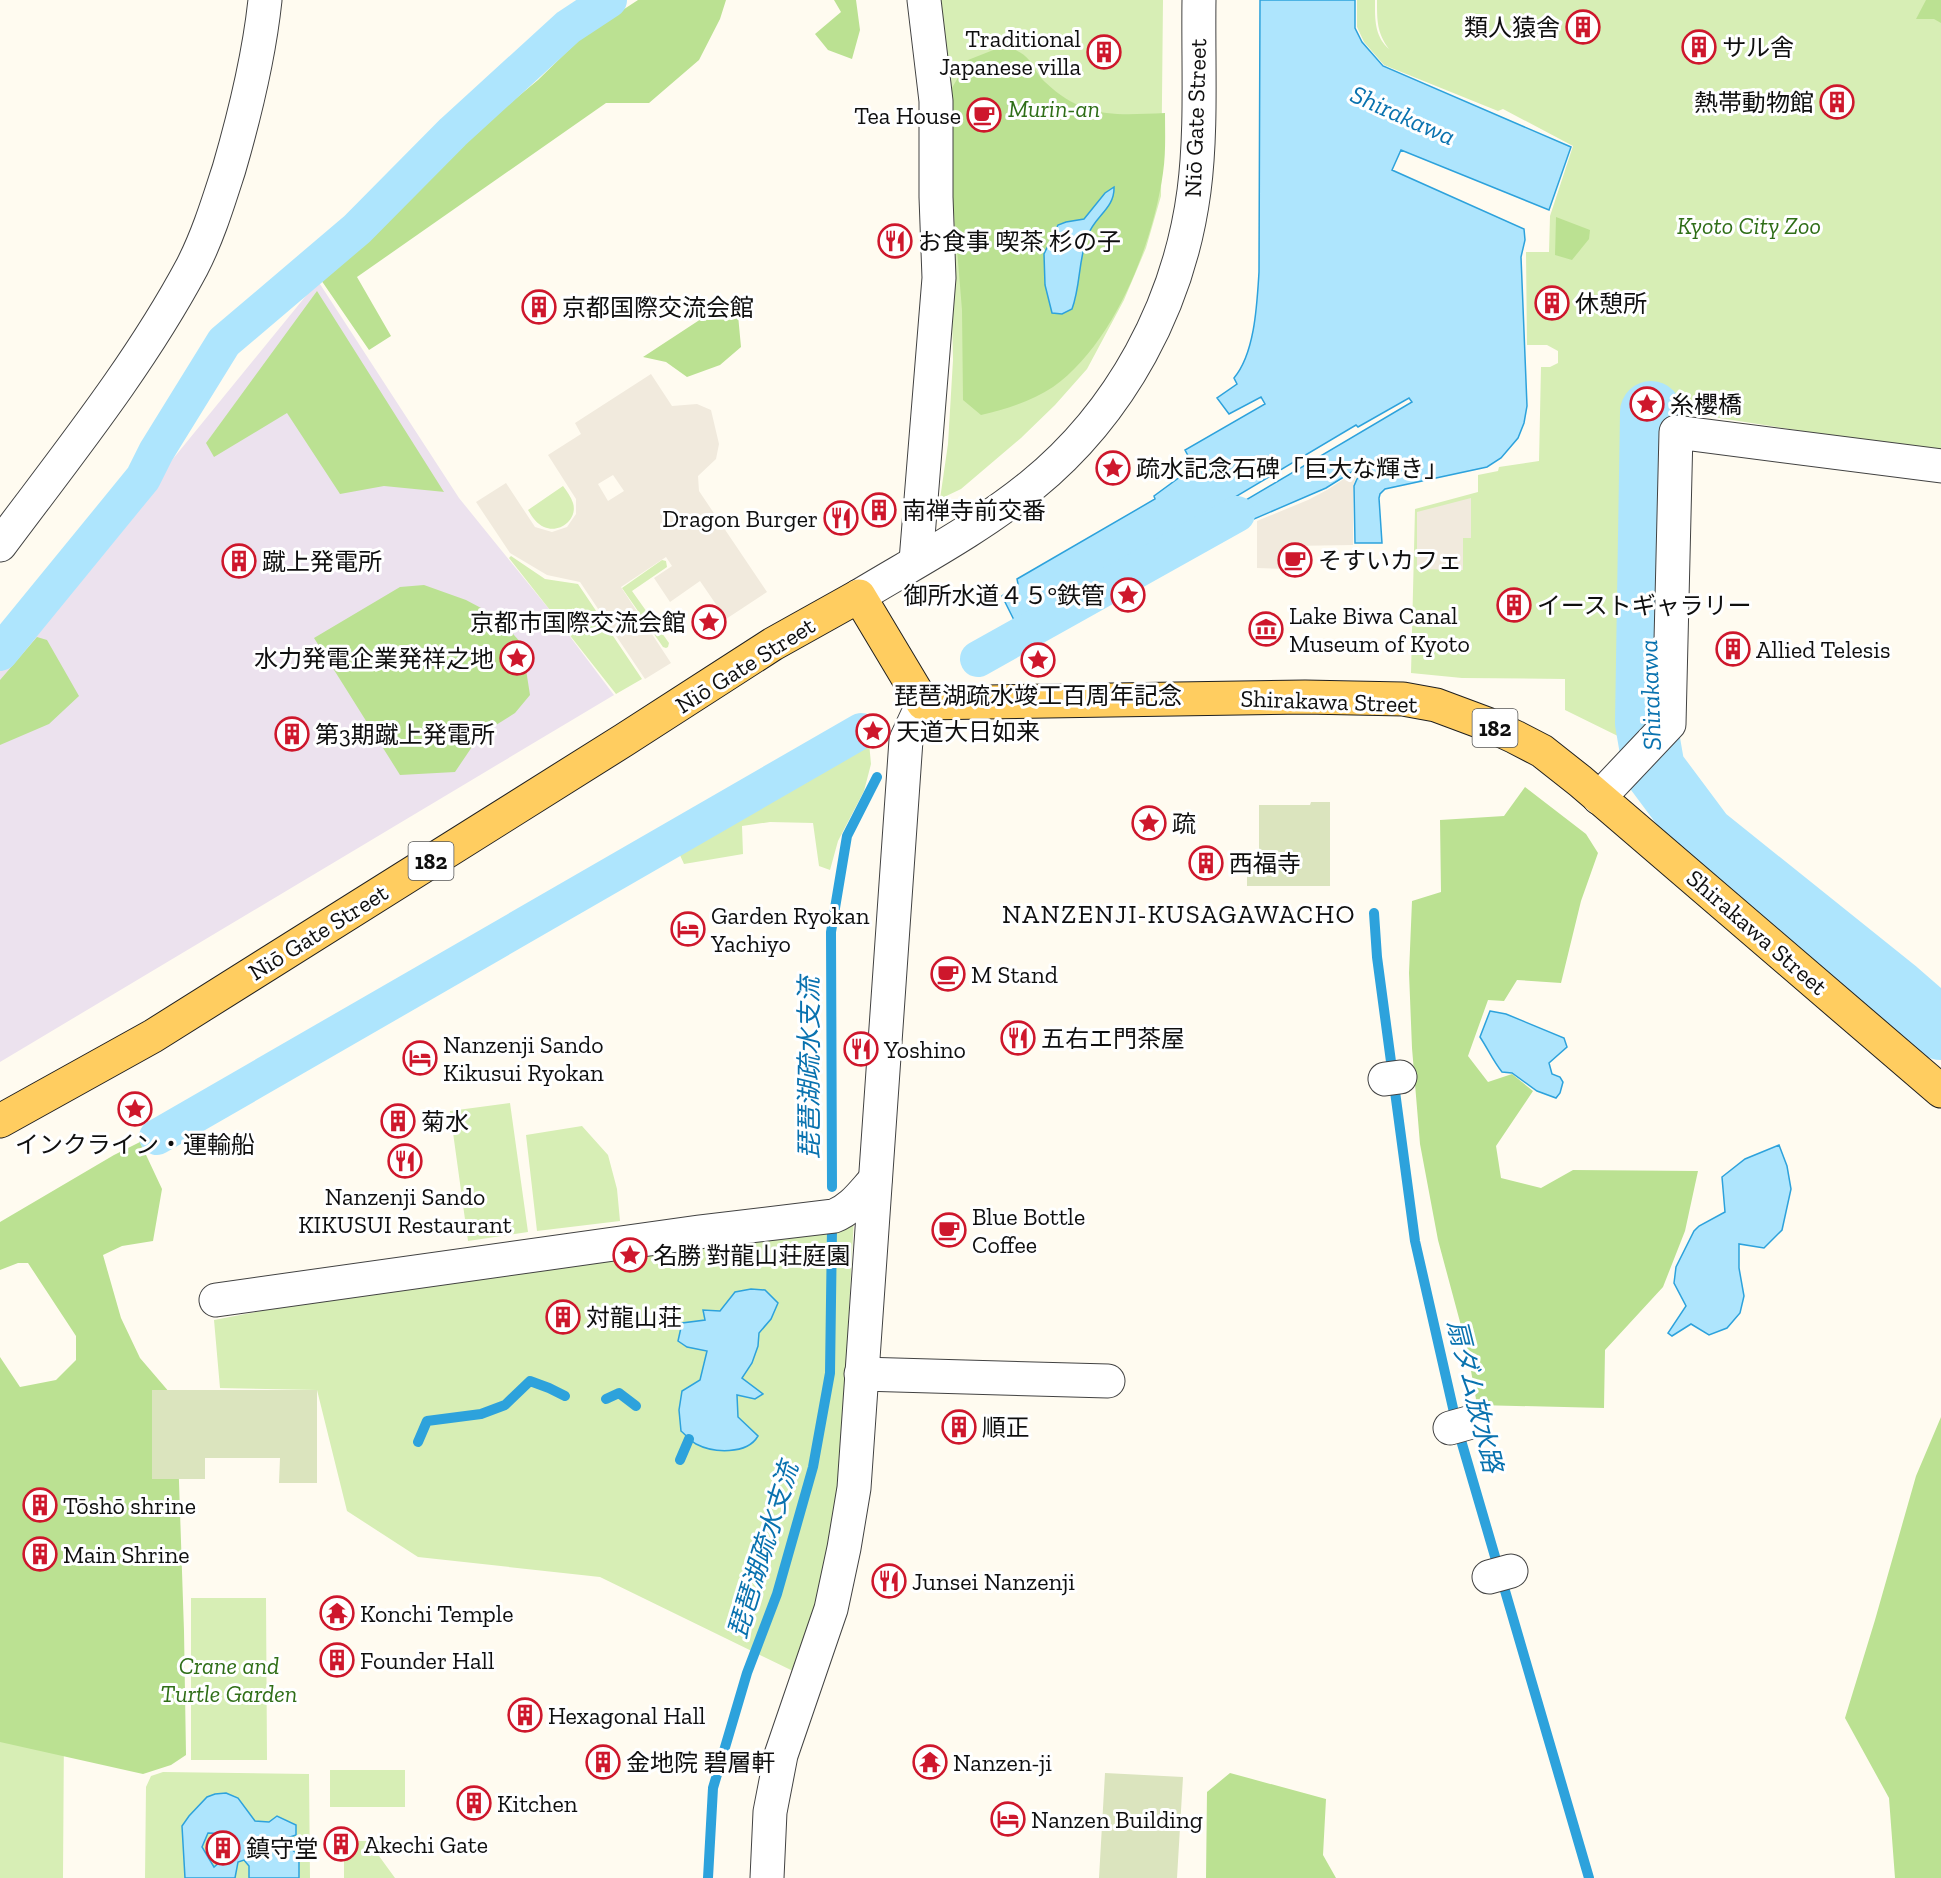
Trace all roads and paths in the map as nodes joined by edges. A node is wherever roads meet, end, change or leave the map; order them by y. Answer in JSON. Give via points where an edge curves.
{"nodes":[{"id":1,"x":264,"y":0,"type":"edge"},
{"id":2,"x":924,"y":0,"type":"edge"},
{"id":3,"x":1198,"y":0,"type":"edge"},
{"id":4,"x":1941,"y":466,"type":"edge"},
{"id":5,"x":0,"y":545,"type":"edge"},
{"id":6,"x":916,"y":561,"type":"junction"},
{"id":7,"x":859,"y":596,"type":"junction"},
{"id":8,"x":923,"y":703,"type":"junction"},
{"id":9,"x":1599,"y":798,"type":"junction"},
{"id":10,"x":1941,"y":1091,"type":"edge"},
{"id":11,"x":0,"y":1122,"type":"edge"},
{"id":12,"x":875,"y":1180,"type":"junction"},
{"id":13,"x":216,"y":1300,"type":"dead end"},
{"id":14,"x":861,"y":1374,"type":"junction"},
{"id":15,"x":1108,"y":1381,"type":"dead end"},
{"id":16,"x":766,"y":1878,"type":"edge"}],
"edges":[{"from":1,"to":5,"type":"street","via":[[251,84],[235,147],[218,206],[192,267],[113,393]]},
{"from":2,"to":6,"type":"street","via":[[936,101],[939,278]]},
{"from":3,"to":6,"type":"street","name":"Niō Gate Street","via":[[1194,190],[1183,252],[1149,340],[1098,418],[1055,464],[1007,504]]},
{"from":4,"to":9,"type":"street","via":[[1676,432],[1669,724]]},
{"from":6,"to":7,"type":"street","name":"Niō Gate Street"},
{"from":7,"to":8,"type":"main road"},
{"from":7,"to":11,"type":"main road","name":"Niō Gate Street","number":"182","via":[[773,644],[153,1036]]},
{"from":8,"to":9,"type":"main road","name":"Shirakawa Street","number":"182","via":[[1305,697],[1411,700],[1487,724],[1542,751]]},
{"from":8,"to":12,"type":"street","via":[[906,740]]},
{"from":9,"to":10,"type":"main road","name":"Shirakawa Street","number":"182"},
{"from":12,"to":13,"type":"street","via":[[853,1204],[834,1216]]},
{"from":12,"to":14,"type":"street"},
{"from":14,"to":15,"type":"street"},
{"from":14,"to":16,"type":"street","via":[[854,1488],[844,1548],[831,1609],[782,1755],[770,1812]]}]}
